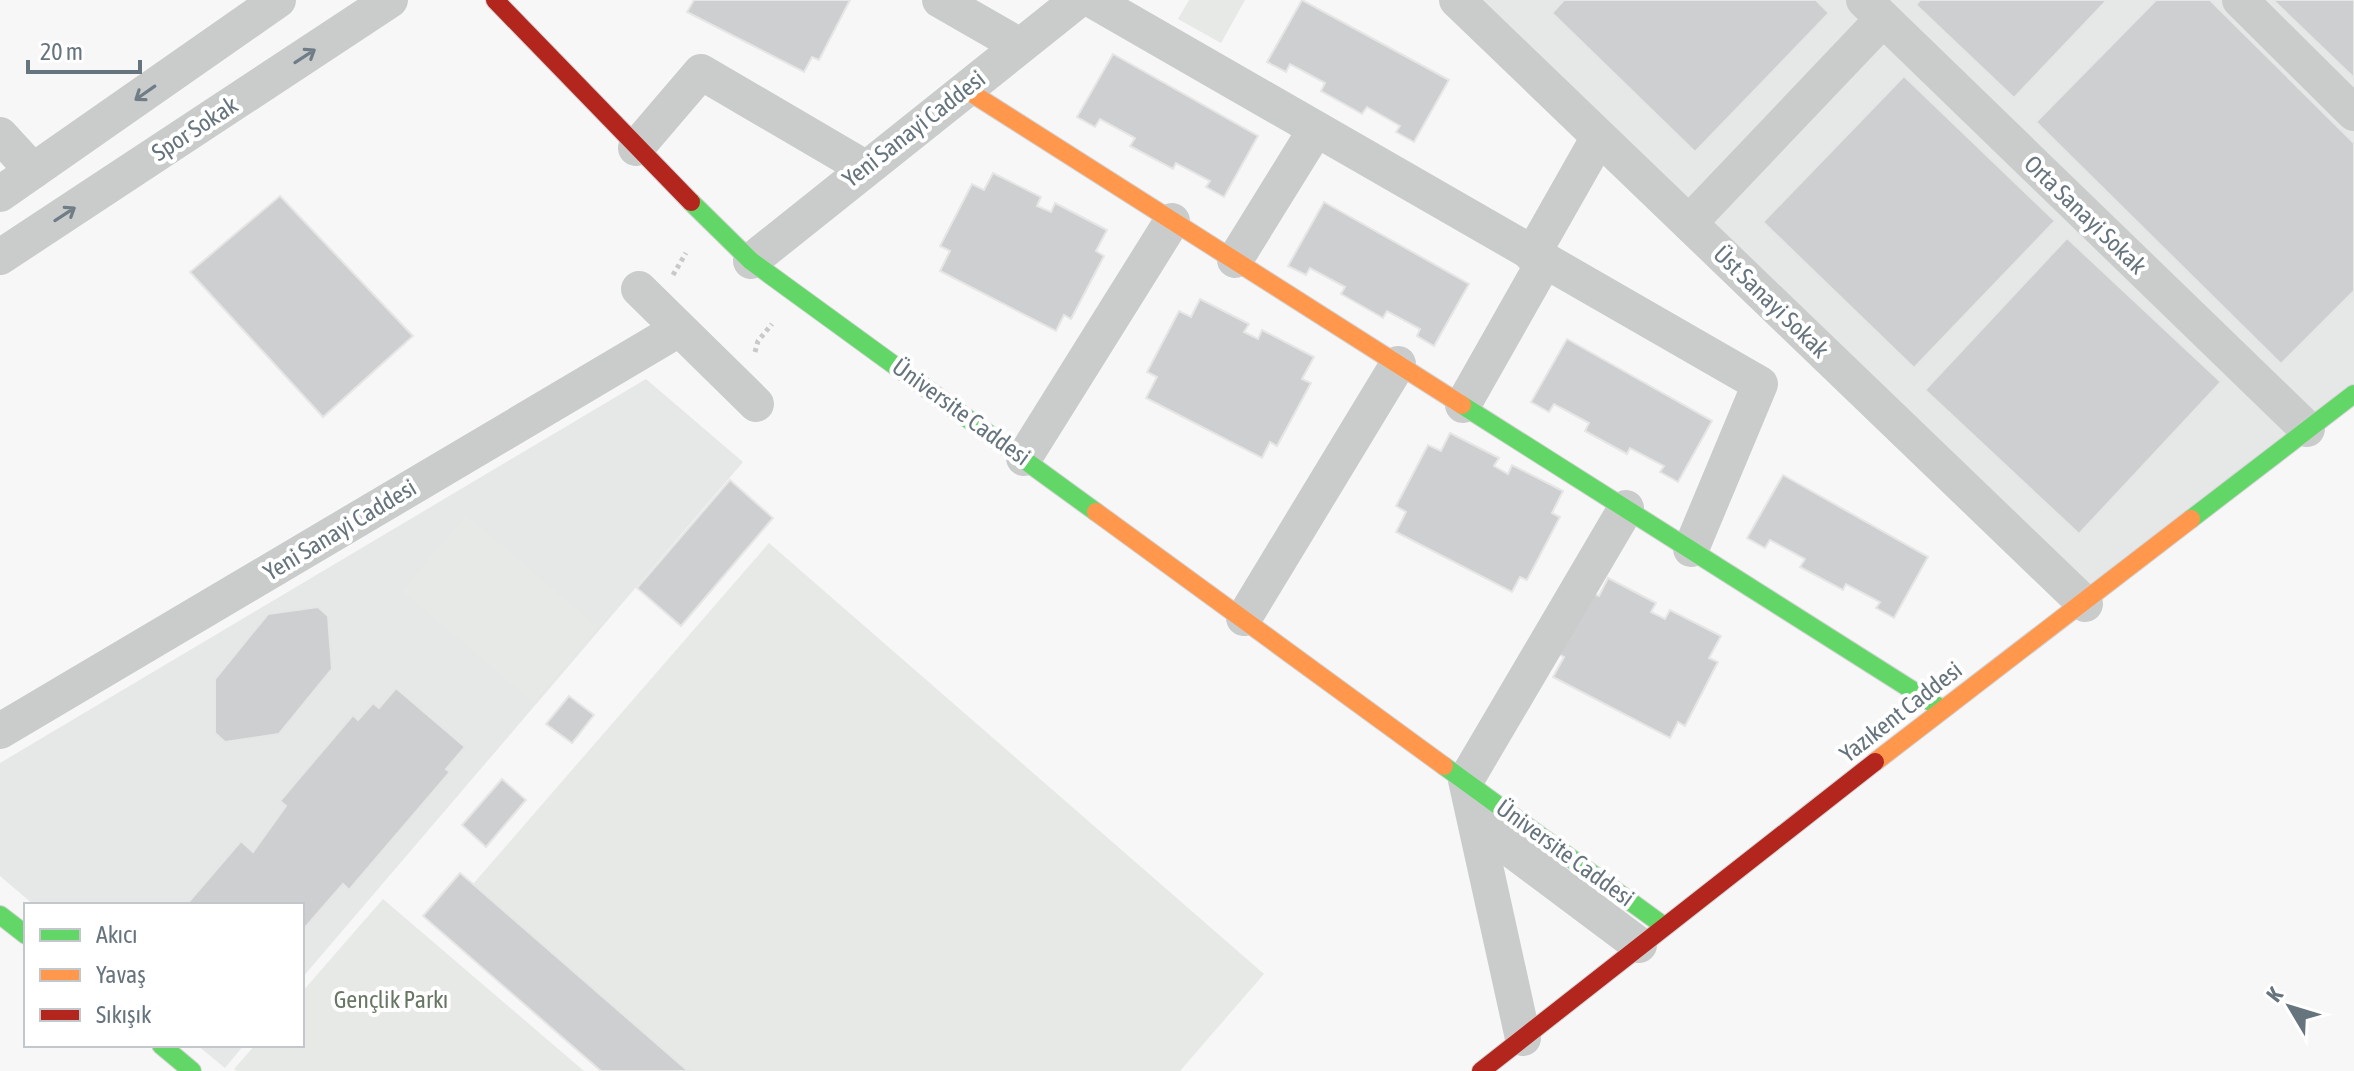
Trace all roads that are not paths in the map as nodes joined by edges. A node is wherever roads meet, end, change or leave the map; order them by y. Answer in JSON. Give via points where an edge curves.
{"nodes":[{"id":1,"x":278,"y":0,"type":"edge"},
{"id":2,"x":390,"y":0,"type":"edge"},
{"id":3,"x":495,"y":0,"type":"edge"},
{"id":4,"x":940,"y":0,"type":"edge"},
{"id":5,"x":1078,"y":0,"type":"edge"},
{"id":6,"x":1092,"y":0,"type":"edge"},
{"id":7,"x":1457,"y":0,"type":"edge"},
{"id":8,"x":2240,"y":0,"type":"edge"},
{"id":9,"x":1874,"y":10,"type":"edge"},
{"id":10,"x":1020,"y":46,"type":"junction"},
{"id":11,"x":965,"y":89,"type":"junction"},
{"id":12,"x":2354,"y":113,"type":"edge"},
{"id":13,"x":1316,"y":129,"type":"junction"},
{"id":14,"x":0,"y":135,"type":"edge"},
{"id":15,"x":1599,"y":137,"type":"junction"},
{"id":16,"x":636,"y":148,"type":"junction"},
{"id":17,"x":865,"y":168,"type":"junction"},
{"id":18,"x":33,"y":171,"type":"junction"},
{"id":19,"x":0,"y":194,"type":"edge"},
{"id":20,"x":1172,"y":221,"type":"junction"},
{"id":21,"x":1689,"y":223,"type":"junction"},
{"id":22,"x":0,"y":257,"type":"edge"},
{"id":23,"x":1538,"y":258,"type":"junction"},
{"id":24,"x":1235,"y":260,"type":"junction"},
{"id":25,"x":751,"y":261,"type":"junction"},
{"id":26,"x":639,"y":289,"type":"road end"},
{"id":27,"x":679,"y":329,"type":"junction"},
{"id":28,"x":1398,"y":364,"type":"junction"},
{"id":29,"x":2354,"y":394,"type":"edge"},
{"id":30,"x":756,"y":404,"type":"road end"},
{"id":31,"x":1463,"y":405,"type":"junction"},
{"id":32,"x":2307,"y":429,"type":"junction"},
{"id":33,"x":1024,"y":458,"type":"junction"},
{"id":34,"x":1626,"y":508,"type":"junction"},
{"id":35,"x":1691,"y":549,"type":"junction"},
{"id":36,"x":2085,"y":604,"type":"junction"},
{"id":37,"x":1244,"y":618,"type":"junction"},
{"id":38,"x":1942,"y":709,"type":"junction"},
{"id":39,"x":0,"y":731,"type":"edge"},
{"id":40,"x":1466,"y":780,"type":"junction"},
{"id":41,"x":1476,"y":823,"type":"junction"},
{"id":42,"x":0,"y":915,"type":"edge"},
{"id":43,"x":24,"y":933,"type":"edge"},
{"id":44,"x":1652,"y":936,"type":"junction"},
{"id":45,"x":1523,"y":1038,"type":"junction"},
{"id":46,"x":163,"y":1047,"type":"edge"},
{"id":47,"x":192,"y":1071,"type":"edge"},
{"id":48,"x":1481,"y":1071,"type":"edge"}],
"edges":[{"from":1,"to":18,"type":"street","one_way":true},
{"from":22,"to":2,"type":"street","name":"Spor Sokak","one_way":true},
{"from":3,"to":16,"type":"street","name":"Üniversite Caddesi"},
{"from":4,"to":10,"type":"street"},
{"from":5,"to":10,"type":"street","name":"Yeni Sanayi Caddesi"},
{"from":6,"to":13,"type":"street"},
{"from":7,"to":15,"type":"street","name":"Üst Sanayi Sokak"},
{"from":8,"to":12,"type":"street"},
{"from":9,"to":21,"type":"street"},
{"from":9,"to":32,"type":"street","name":"Orta Sanayi Sokak"},
{"from":10,"to":11,"type":"street","name":"Yeni Sanayi Caddesi"},
{"from":11,"to":17,"type":"street","name":"Yeni Sanayi Caddesi"},
{"from":11,"to":20,"type":"street"},
{"from":13,"to":23,"type":"street"},
{"from":13,"to":24,"type":"street"},
{"from":14,"to":18,"type":"street"},
{"from":15,"to":21,"type":"street","name":"Üst Sanayi Sokak"},
{"from":15,"to":23,"type":"street"},
{"from":16,"to":17,"type":"street","via":[[701,72]]},
{"from":16,"to":25,"type":"street","name":"Üniversite Caddesi"},
{"from":17,"to":25,"type":"street","name":"Yeni Sanayi Caddesi"},
{"from":18,"to":19,"type":"street"},
{"from":20,"to":24,"type":"street"},
{"from":20,"to":33,"type":"street"},
{"from":21,"to":36,"type":"street","name":"Üst Sanayi Sokak"},
{"from":23,"to":31,"type":"street"},
{"from":23,"to":35,"type":"street","via":[[1760,384]]},
{"from":24,"to":28,"type":"street"},
{"from":25,"to":33,"type":"street","name":"Üniversite Caddesi"},
{"from":26,"to":27,"type":"street"},
{"from":27,"to":30,"type":"street"},
{"from":27,"to":39,"type":"street","name":"Yeni Sanayi Caddesi"},
{"from":28,"to":31,"type":"street"},
{"from":28,"to":37,"type":"street"},
{"from":29,"to":32,"type":"street","name":"Yazıkent Caddesi"},
{"from":31,"to":34,"type":"street"},
{"from":32,"to":36,"type":"street","name":"Yazıkent Caddesi"},
{"from":33,"to":37,"type":"street","name":"Üniversite Caddesi"},
{"from":34,"to":35,"type":"street"},
{"from":34,"to":40,"type":"street"},
{"from":35,"to":38,"type":"street"},
{"from":36,"to":38,"type":"street","name":"Yazıkent Caddesi"},
{"from":37,"to":40,"type":"street","name":"Üniversite Caddesi"},
{"from":38,"to":44,"type":"street","name":"Yazıkent Caddesi"},
{"from":40,"to":41,"type":"street","name":"Üniversite Caddesi"},
{"from":40,"to":44,"type":"street","name":"Üniversite Caddesi"},
{"from":41,"to":44,"type":"street","name":"Üniversite Caddesi"},
{"from":41,"to":45,"type":"street","name":"Üniversite Caddesi"},
{"from":42,"to":43,"type":"street"},
{"from":44,"to":45,"type":"street","name":"Yazıkent Caddesi"},
{"from":45,"to":48,"type":"street","name":"Yazıkent Caddesi"},
{"from":46,"to":47,"type":"street"}]}
